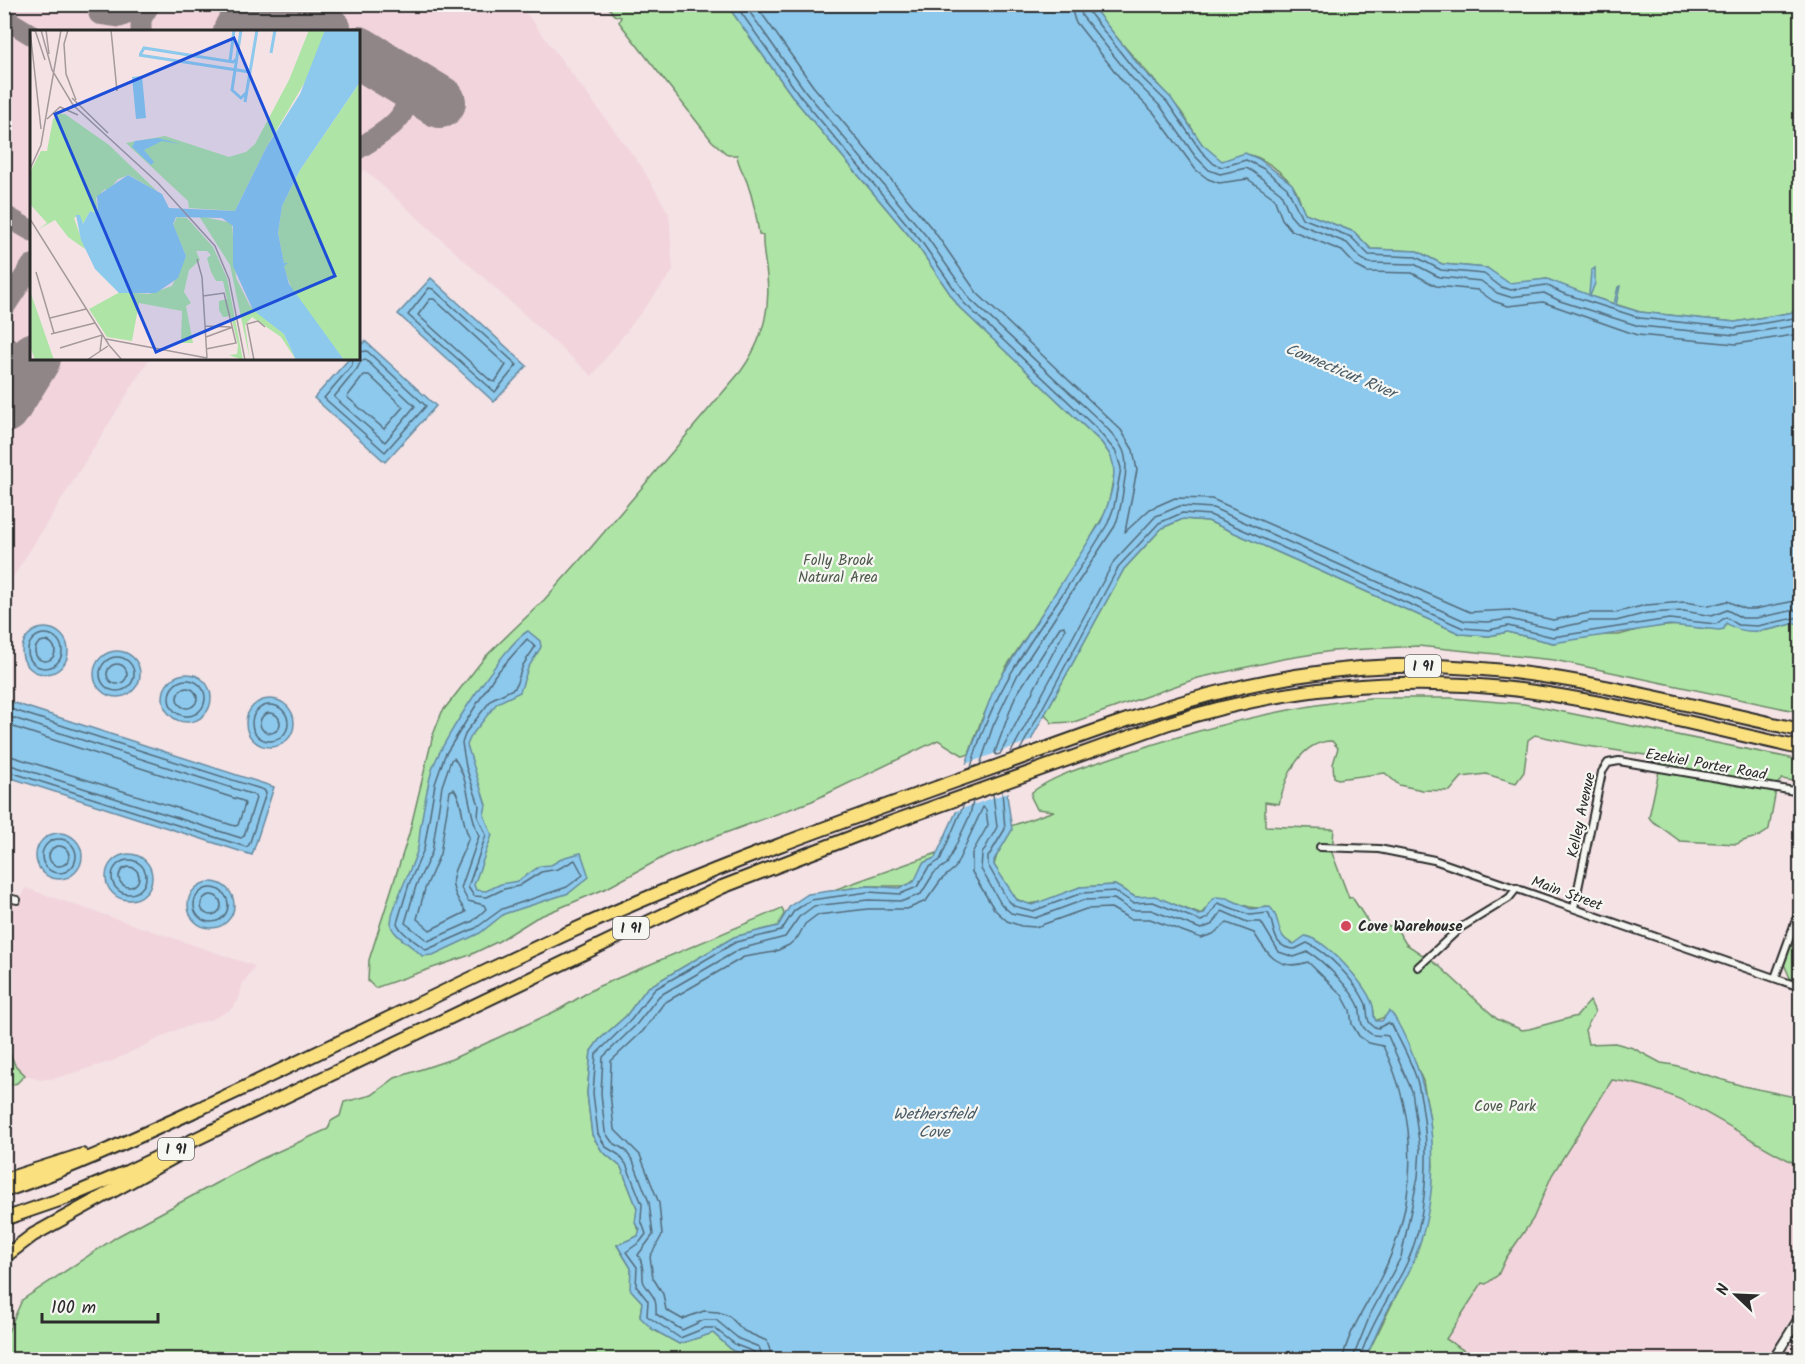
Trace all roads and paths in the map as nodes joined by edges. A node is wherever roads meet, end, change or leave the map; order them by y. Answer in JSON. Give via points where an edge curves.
{"nodes":[{"id":1,"x":1800,"y":730,"type":"edge"},
{"id":2,"x":1800,"y":748,"type":"edge"},
{"id":3,"x":1608,"y":763,"type":"joint"},
{"id":4,"x":1800,"y":792,"type":"edge"},
{"id":5,"x":1320,"y":847,"type":"dead end"},
{"id":6,"x":1517,"y":888,"type":"junction"},
{"id":7,"x":4,"y":897,"type":"edge"},
{"id":8,"x":17,"y":900,"type":"dead end"},
{"id":9,"x":1574,"y":908,"type":"junction"},
{"id":10,"x":1800,"y":909,"type":"edge"},
{"id":11,"x":1418,"y":967,"type":"dead end"},
{"id":12,"x":1775,"y":978,"type":"junction"},
{"id":13,"x":1800,"y":987,"type":"edge"},
{"id":14,"x":205,"y":1135,"type":"junction"},
{"id":15,"x":118,"y":1146,"type":"junction"},
{"id":16,"x":4,"y":1180,"type":"edge"},
{"id":17,"x":4,"y":1191,"type":"edge"},
{"id":18,"x":4,"y":1219,"type":"edge"},
{"id":19,"x":4,"y":1257,"type":"edge"},
{"id":20,"x":1800,"y":1317,"type":"edge"},
{"id":21,"x":1773,"y":1359,"type":"edge"}],
"edges":[{"from":1,"to":15,"type":"highway","number":"I 91","via":[[1537,675],[1459,667],[1396,666],[1304,674],[1227,688],[940,786],[763,850],[646,898]]},
{"from":2,"to":14,"type":"highway","number":"I 91","via":[[1545,694],[1472,686],[1386,684],[1310,691],[1215,710],[929,809],[682,904]]},
{"from":3,"to":4,"type":"street","name":"Ezekiel Porter Road","via":[[1619,761]]},
{"from":3,"to":9,"type":"street","name":"Kelley Avenue","via":[[1602,772]]},
{"from":5,"to":6,"type":"street","name":"Main Street","via":[[1407,854]]},
{"from":6,"to":9,"type":"street","name":"Main Street"},
{"from":6,"to":11,"type":"street","via":[[1509,898],[1460,928]]},
{"from":7,"to":8,"type":"street"},
{"from":9,"to":12,"type":"street","name":"Main Street"},
{"from":10,"to":12,"type":"street"},
{"from":12,"to":13,"type":"street","name":"Main Street"},
{"from":14,"to":18,"type":"highway","number":"I 91","via":[[92,1188]]},
{"from":14,"to":19,"type":"highway","via":[[166,1163],[33,1234]]},
{"from":15,"to":16,"type":"highway","via":[[57,1161]]},
{"from":15,"to":17,"type":"highway","number":"I 91"},
{"from":20,"to":21,"type":"street"}]}
